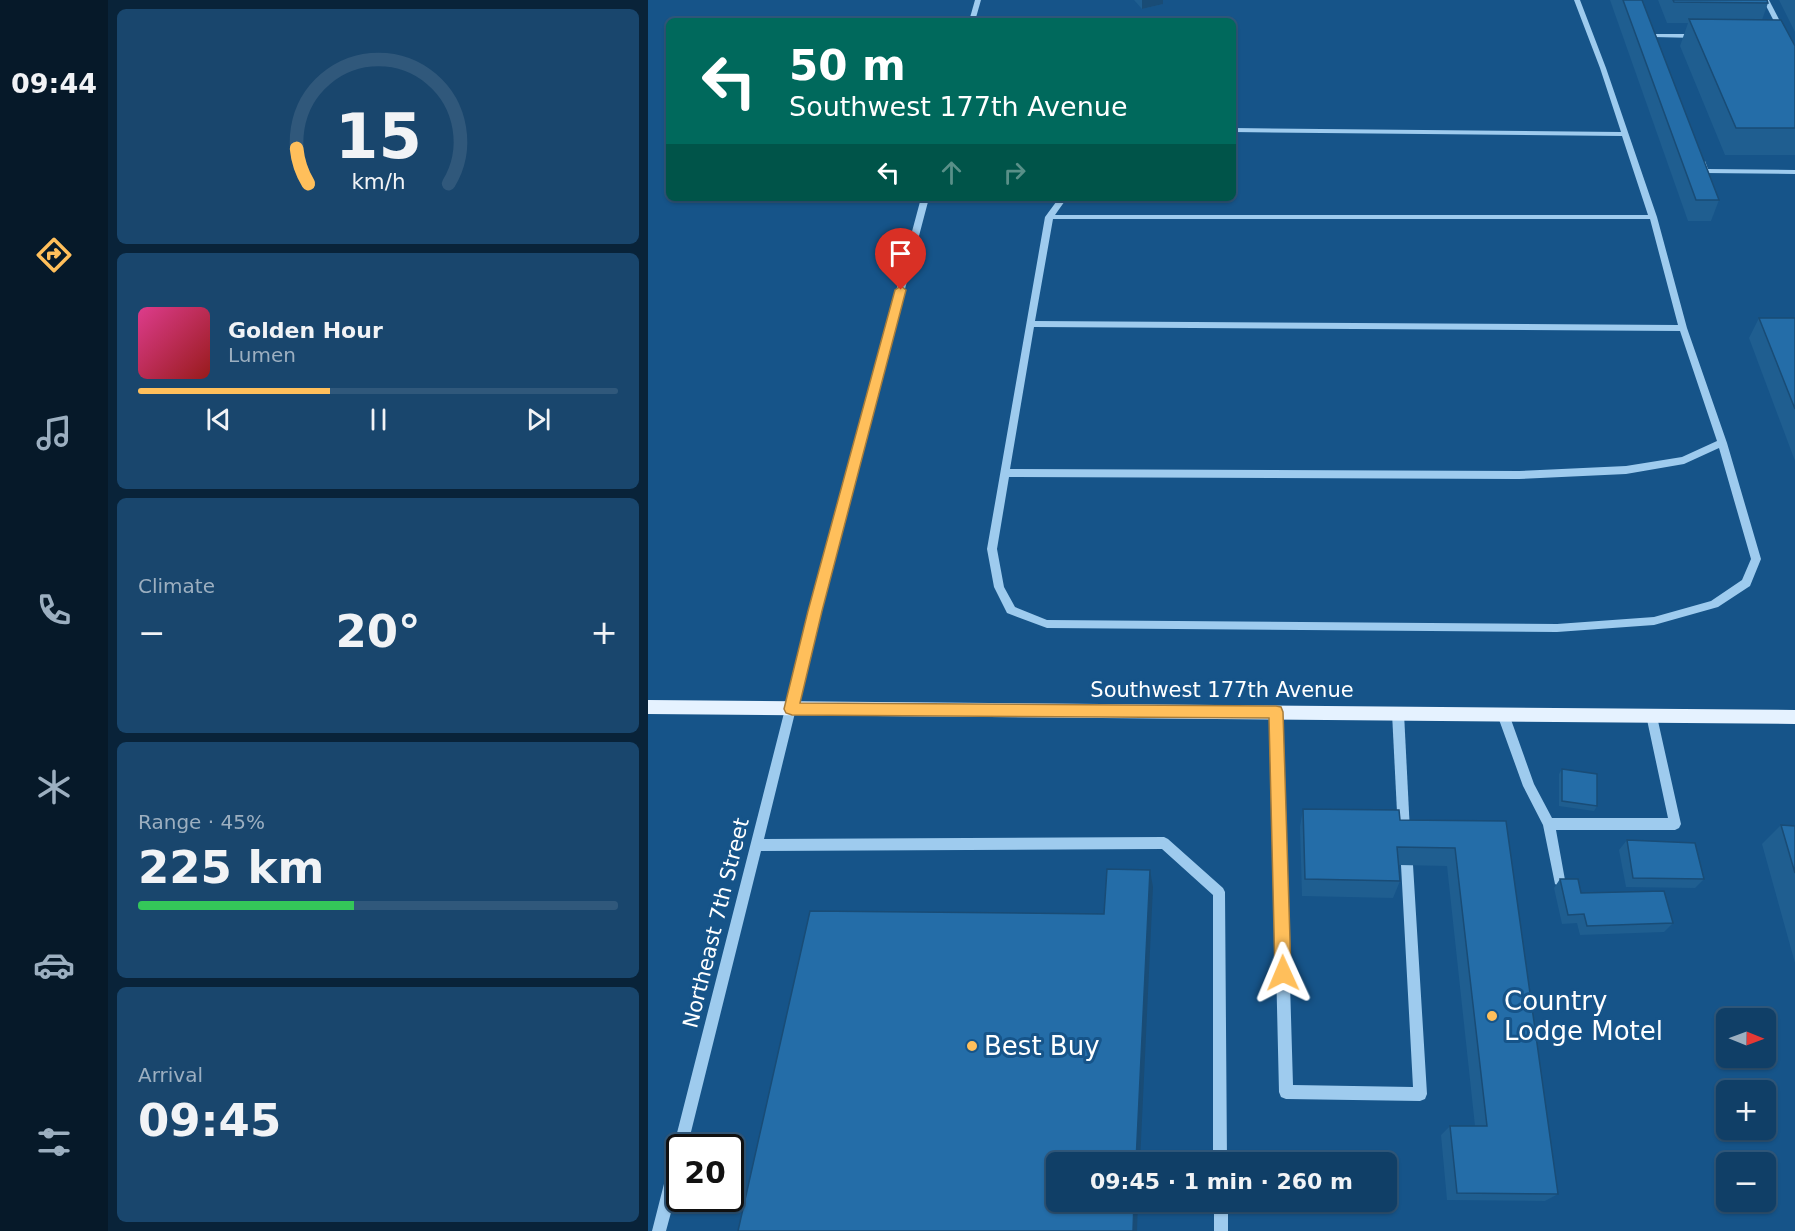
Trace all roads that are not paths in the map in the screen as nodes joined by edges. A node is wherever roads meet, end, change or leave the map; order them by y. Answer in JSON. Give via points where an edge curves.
{"nodes":[{"id":1,"x":978,"y":0,"type":"edge"},
{"id":2,"x":1577,"y":0,"type":"edge"},
{"id":3,"x":1766,"y":0,"type":"edge"},
{"id":4,"x":973,"y":18,"type":"edge"},
{"id":5,"x":1651,"y":27,"type":"edge"},
{"id":6,"x":1654,"y":36,"type":"junction"},
{"id":7,"x":1702,"y":36,"type":"edge"},
{"id":8,"x":1773,"y":37,"type":"edge"},
{"id":9,"x":1658,"y":46,"type":"edge"},
{"id":10,"x":1236,"y":130,"type":"edge"},
{"id":11,"x":1625,"y":134,"type":"junction"},
{"id":12,"x":1698,"y":150,"type":"edge"},
{"id":13,"x":1795,"y":172,"type":"edge"},
{"id":14,"x":924,"y":201,"type":"edge"},
{"id":15,"x":1061,"y":201,"type":"edge"},
{"id":16,"x":1049,"y":217,"type":"junction"},
{"id":17,"x":1653,"y":217,"type":"junction"},
{"id":18,"x":1030,"y":324,"type":"junction"},
{"id":19,"x":1683,"y":328,"type":"junction"},
{"id":20,"x":1722,"y":443,"type":"junction"},
{"id":21,"x":1007,"y":473,"type":"junction"},
{"id":22,"x":648,"y":707,"type":"edge"},
{"id":23,"x":792,"y":709,"type":"junction"},
{"id":24,"x":1276,"y":712,"type":"junction"},
{"id":25,"x":1398,"y":713,"type":"junction"},
{"id":26,"x":1503,"y":714,"type":"junction"},
{"id":27,"x":1652,"y":715,"type":"junction"},
{"id":28,"x":1795,"y":717,"type":"edge"},
{"id":29,"x":1549,"y":824,"type":"junction"},
{"id":30,"x":1404,"y":838,"type":"edge"},
{"id":31,"x":758,"y":844,"type":"junction"},
{"id":32,"x":1407,"y":866,"type":"edge"},
{"id":33,"x":1559,"y":880,"type":"edge"},
{"id":34,"x":684,"y":1134,"type":"edge"},
{"id":35,"x":1220,"y":1152,"type":"edge"},
{"id":36,"x":666,"y":1204,"type":"edge"},
{"id":37,"x":1221,"y":1212,"type":"edge"},
{"id":38,"x":659,"y":1231,"type":"edge"},
{"id":39,"x":1221,"y":1231,"type":"edge"}],
"edges":[{"from":1,"to":4,"type":"street"},
{"from":2,"to":11,"type":"street"},
{"from":3,"to":8,"type":"street","via":[[1784,37]]},
{"from":5,"to":6,"type":"street"},
{"from":6,"to":7,"type":"street"},
{"from":6,"to":9,"type":"street"},
{"from":10,"to":11,"type":"street"},
{"from":11,"to":17,"type":"street"},
{"from":12,"to":13,"type":"street","via":[[1705,171]]},
{"from":14,"to":23,"type":"street","name":"Northeast 7th Street"},
{"from":15,"to":16,"type":"street"},
{"from":16,"to":17,"type":"street"},
{"from":16,"to":18,"type":"street"},
{"from":17,"to":19,"type":"street"},
{"from":18,"to":19,"type":"street"},
{"from":18,"to":21,"type":"street"},
{"from":19,"to":20,"type":"street"},
{"from":20,"to":21,"type":"street","via":[[1684,460],[1626,470],[1519,475]]},
{"from":20,"to":21,"type":"street","via":[[1756,559],[1746,583],[1714,604],[1654,621],[1557,627],[1047,624],[1011,610],[999,587],[992,549]]},
{"from":22,"to":23,"type":"main road","name":"Southwest 177th Avenue"},
{"from":23,"to":24,"type":"main road","name":"Southwest 177th Avenue"},
{"from":23,"to":31,"type":"street","name":"Northeast 7th Street"},
{"from":24,"to":25,"type":"main road","name":"Southwest 177th Avenue"},
{"from":24,"to":32,"type":"street","via":[[1286,1092],[1420,1094]]},
{"from":25,"to":26,"type":"main road","name":"Southwest 177th Avenue"},
{"from":25,"to":30,"type":"street"},
{"from":26,"to":27,"type":"main road","name":"Southwest 177th Avenue"},
{"from":26,"to":29,"type":"street","via":[[1529,786]]},
{"from":27,"to":28,"type":"main road","name":"Southwest 177th Avenue"},
{"from":27,"to":29,"type":"street","via":[[1675,824]]},
{"from":29,"to":33,"type":"street"},
{"from":31,"to":34,"type":"street","name":"Northeast 7th Street"},
{"from":31,"to":35,"type":"street","via":[[1164,843],[1219,892]]},
{"from":36,"to":38,"type":"street","name":"Northeast 7th Street"},
{"from":37,"to":39,"type":"street"}]}
